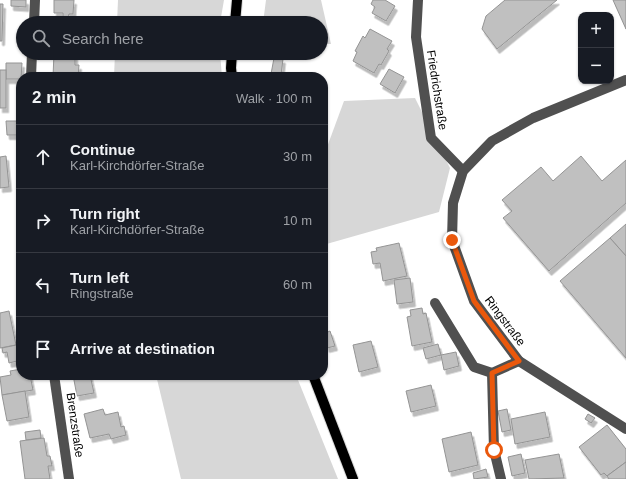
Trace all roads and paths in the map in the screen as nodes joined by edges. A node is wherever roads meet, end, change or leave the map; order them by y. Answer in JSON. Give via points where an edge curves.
{"nodes":[{"id":1,"x":35,"y":0,"type":"edge"},
{"id":2,"x":237,"y":0,"type":"edge"},
{"id":3,"x":418,"y":0,"type":"edge"},
{"id":4,"x":34,"y":16,"type":"edge"},
{"id":5,"x":236,"y":16,"type":"edge"},
{"id":6,"x":32,"y":60,"type":"edge"},
{"id":7,"x":232,"y":60,"type":"edge"},
{"id":8,"x":31,"y":72,"type":"edge"},
{"id":9,"x":231,"y":72,"type":"edge"},
{"id":10,"x":626,"y":80,"type":"edge"},
{"id":11,"x":463,"y":171,"type":"junction"},
{"id":12,"x":435,"y":303,"type":"dead end"},
{"id":13,"x":519,"y":361,"type":"junction"},
{"id":14,"x":492,"y":373,"type":"junction"},
{"id":15,"x":55,"y":380,"type":"edge"},
{"id":16,"x":315,"y":380,"type":"edge"},
{"id":17,"x":626,"y":429,"type":"edge"},
{"id":18,"x":69,"y":479,"type":"edge"},
{"id":19,"x":353,"y":479,"type":"edge"},
{"id":20,"x":501,"y":479,"type":"edge"}],
"edges":[{"from":1,"to":4,"type":"street"},
{"from":2,"to":5,"type":"main road"},
{"from":3,"to":11,"type":"street","name":"Friedrichstraße","via":[[416,37],[431,138]]},
{"from":6,"to":8,"type":"street"},
{"from":7,"to":9,"type":"main road"},
{"from":10,"to":11,"type":"street","name":"Ringstraße","via":[[533,118],[492,141]]},
{"from":11,"to":13,"type":"street","name":"Ringstraße","via":[[453,203],[452,240],[474,301]]},
{"from":12,"to":14,"type":"street","via":[[474,367]]},
{"from":13,"to":14,"type":"street"},
{"from":13,"to":17,"type":"street","name":"Ringstraße"},
{"from":14,"to":20,"type":"street","via":[[494,450]]},
{"from":15,"to":18,"type":"street","name":"Brenzstraße"},
{"from":16,"to":19,"type":"main road"}]}
